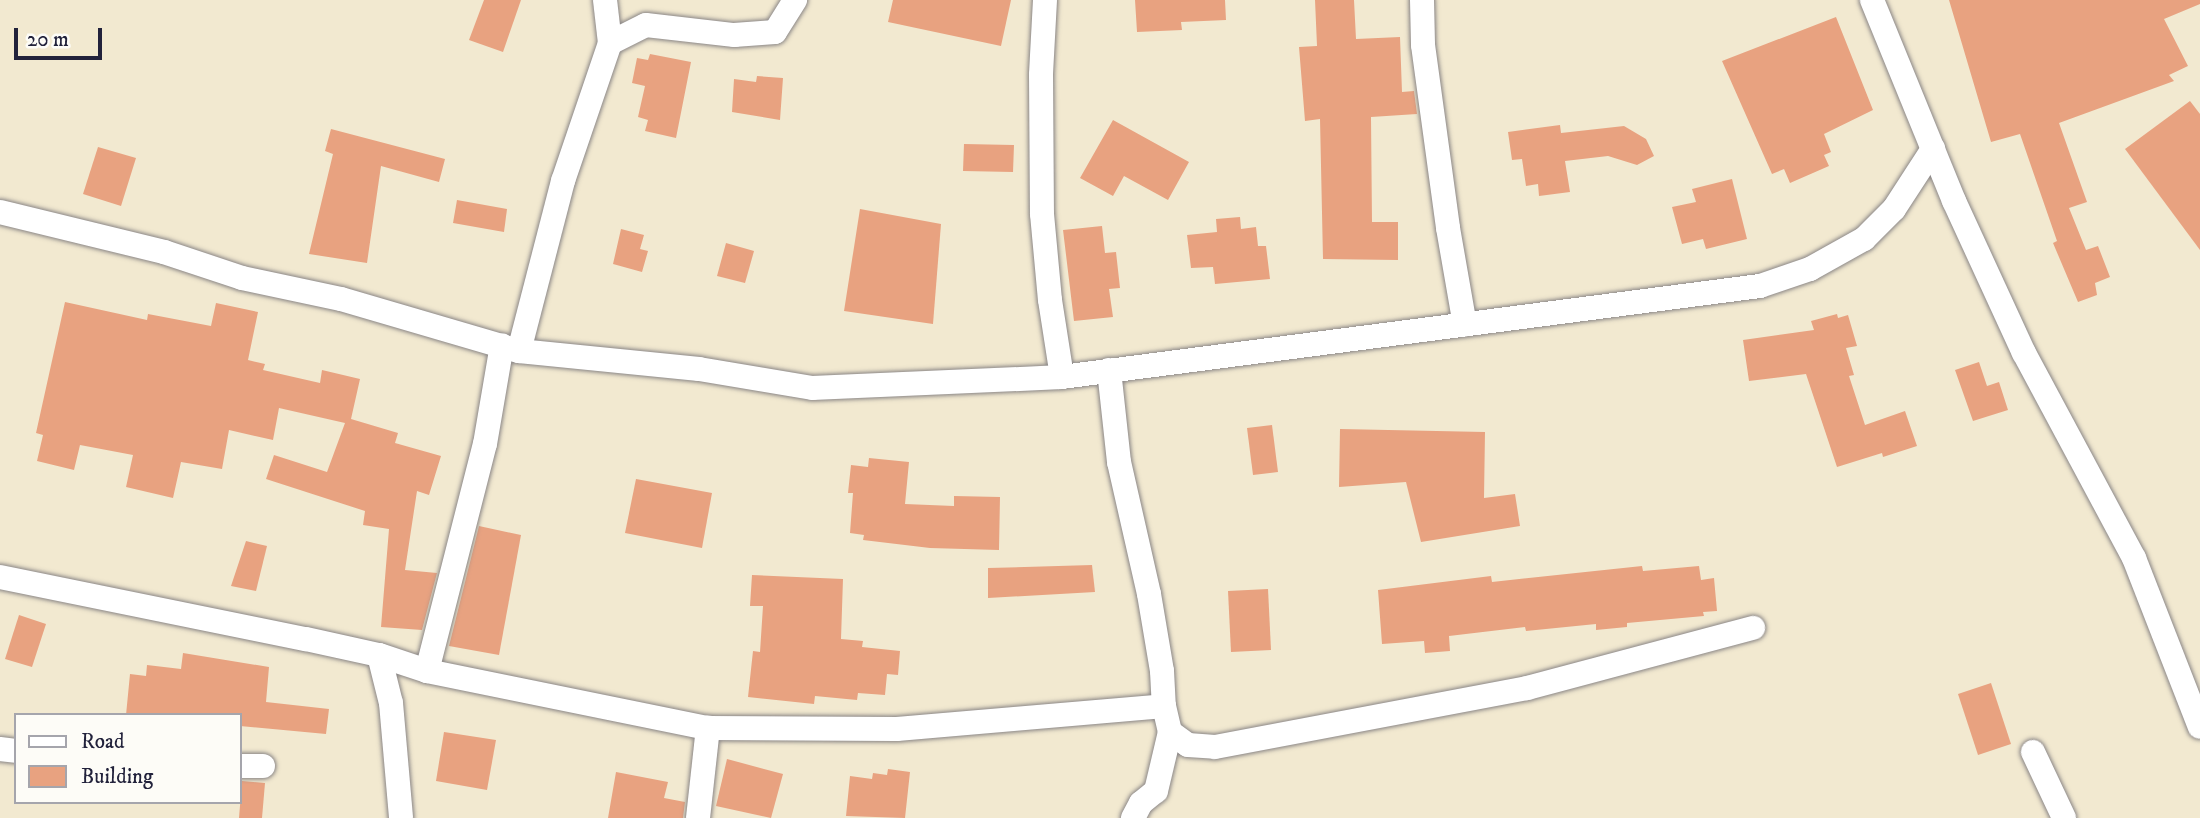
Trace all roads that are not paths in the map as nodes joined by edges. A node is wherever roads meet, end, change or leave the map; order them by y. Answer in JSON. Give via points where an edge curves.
{"nodes":[{"id":1,"x":605,"y":0,"type":"edge"},
{"id":2,"x":795,"y":0,"type":"edge"},
{"id":3,"x":1045,"y":0,"type":"edge"},
{"id":4,"x":1422,"y":0,"type":"edge"},
{"id":5,"x":1872,"y":0,"type":"edge"},
{"id":6,"x":610,"y":44,"type":"junction"},
{"id":7,"x":1933,"y":149,"type":"junction"},
{"id":8,"x":0,"y":212,"type":"edge"},
{"id":9,"x":1465,"y":325,"type":"junction"},
{"id":10,"x":510,"y":348,"type":"junction"},
{"id":11,"x":1109,"y":370,"type":"junction"},
{"id":12,"x":1062,"y":377,"type":"junction"},
{"id":13,"x":0,"y":577,"type":"edge"},
{"id":14,"x":1753,"y":628,"type":"dead end"},
{"id":15,"x":379,"y":656,"type":"junction"},
{"id":16,"x":427,"y":671,"type":"junction"},
{"id":17,"x":1164,"y":706,"type":"junction"},
{"id":18,"x":2199,"y":722,"type":"edge"},
{"id":19,"x":708,"y":727,"type":"junction"},
{"id":20,"x":1170,"y":732,"type":"junction"},
{"id":21,"x":2033,"y":752,"type":"dead end"},
{"id":22,"x":401,"y":818,"type":"edge"},
{"id":23,"x":698,"y":818,"type":"edge"},
{"id":24,"x":1133,"y":818,"type":"edge"},
{"id":25,"x":2064,"y":818,"type":"edge"}],
"edges":[{"from":1,"to":6,"type":"street"},
{"from":2,"to":6,"type":"street","via":[[775,32],[734,35],[646,25]]},
{"from":3,"to":12,"type":"street","via":[[1042,214]]},
{"from":4,"to":9,"type":"street","via":[[1423,46]]},
{"from":5,"to":7,"type":"street"},
{"from":6,"to":10,"type":"street"},
{"from":7,"to":9,"type":"street","via":[[1894,209],[1864,239],[1810,269],[1760,286]]},
{"from":7,"to":18,"type":"street","via":[[2024,353],[2134,558]]},
{"from":8,"to":10,"type":"street","via":[[164,252],[242,278],[341,299]]},
{"from":9,"to":11,"type":"street"},
{"from":10,"to":12,"type":"street","via":[[699,369],[812,388]]},
{"from":10,"to":16,"type":"street"},
{"from":11,"to":12,"type":"street"},
{"from":11,"to":17,"type":"street","via":[[1119,462],[1149,594]]},
{"from":13,"to":15,"type":"street"},
{"from":14,"to":20,"type":"street","via":[[1527,688],[1215,747],[1188,745]]},
{"from":15,"to":16,"type":"street"},
{"from":15,"to":22,"type":"street","via":[[391,703]]},
{"from":16,"to":19,"type":"street"},
{"from":17,"to":19,"type":"street","via":[[897,729]]},
{"from":17,"to":20,"type":"street"},
{"from":19,"to":23,"type":"street"},
{"from":20,"to":24,"type":"street","via":[[1156,790]]},
{"from":21,"to":25,"type":"street"}]}
